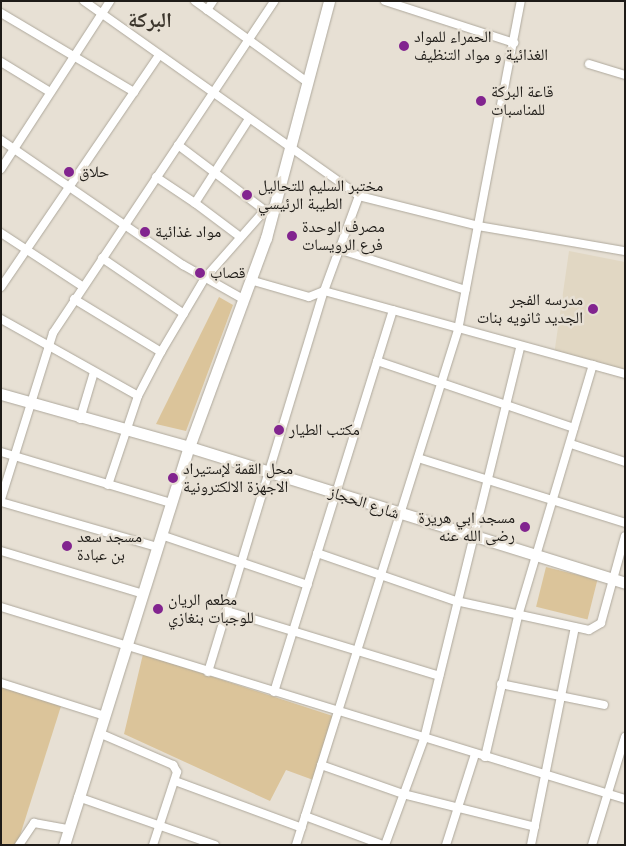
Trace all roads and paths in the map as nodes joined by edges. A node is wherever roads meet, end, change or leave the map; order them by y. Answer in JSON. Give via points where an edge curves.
{"nodes":[{"id":1,"x":84,"y":1,"type":"edge"},
{"id":2,"x":110,"y":1,"type":"edge"},
{"id":3,"x":195,"y":1,"type":"edge"},
{"id":4,"x":213,"y":1,"type":"edge"},
{"id":5,"x":274,"y":1,"type":"edge"},
{"id":6,"x":329,"y":1,"type":"edge"},
{"id":7,"x":385,"y":1,"type":"edge"},
{"id":8,"x":522,"y":1,"type":"edge"},
{"id":9,"x":409,"y":5,"type":"edge"},
{"id":10,"x":207,"y":10,"type":"junction"},
{"id":11,"x":1,"y":14,"type":"edge"},
{"id":12,"x":102,"y":14,"type":"junction"},
{"id":13,"x":248,"y":39,"type":"junction"},
{"id":14,"x":514,"y":43,"type":"junction"},
{"id":15,"x":159,"y":55,"type":"junction"},
{"id":16,"x":72,"y":59,"type":"junction"},
{"id":17,"x":1,"y":62,"type":"edge"},
{"id":18,"x":589,"y":64,"type":"dead end"},
{"id":19,"x":625,"y":75,"type":"edge"},
{"id":20,"x":306,"y":80,"type":"junction"},
{"id":21,"x":50,"y":92,"type":"junction"},
{"id":22,"x":134,"y":92,"type":"junction"},
{"id":23,"x":212,"y":94,"type":"junction"},
{"id":24,"x":249,"y":119,"type":"junction"},
{"id":25,"x":1,"y":140,"type":"edge"},
{"id":26,"x":178,"y":145,"type":"junction"},
{"id":27,"x":292,"y":147,"type":"junction"},
{"id":28,"x":14,"y":149,"type":"junction"},
{"id":29,"x":1,"y":169,"type":"edge"},
{"id":30,"x":215,"y":172,"type":"junction"},
{"id":31,"x":156,"y":176,"type":"junction"},
{"id":32,"x":69,"y":188,"type":"junction"},
{"id":33,"x":359,"y":196,"type":"junction"},
{"id":34,"x":195,"y":203,"type":"junction"},
{"id":35,"x":268,"y":212,"type":"junction"},
{"id":36,"x":124,"y":224,"type":"junction"},
{"id":37,"x":478,"y":226,"type":"junction"},
{"id":38,"x":1,"y":233,"type":"edge"},
{"id":39,"x":239,"y":236,"type":"junction"},
{"id":40,"x":338,"y":248,"type":"junction"},
{"id":41,"x":26,"y":249,"type":"junction"},
{"id":42,"x":625,"y":251,"type":"edge"},
{"id":43,"x":102,"y":258,"type":"junction"},
{"id":44,"x":205,"y":278,"type":"junction"},
{"id":45,"x":250,"y":280,"type":"junction"},
{"id":46,"x":82,"y":286,"type":"junction"},
{"id":47,"x":1,"y":287,"type":"edge"},
{"id":48,"x":466,"y":290,"type":"junction"},
{"id":49,"x":324,"y":291,"type":"junction"},
{"id":50,"x":74,"y":299,"type":"junction"},
{"id":51,"x":243,"y":299,"type":"junction"},
{"id":52,"x":393,"y":310,"type":"junction"},
{"id":53,"x":184,"y":314,"type":"junction"},
{"id":54,"x":1,"y":319,"type":"edge"},
{"id":55,"x":458,"y":330,"type":"junction"},
{"id":56,"x":49,"y":347,"type":"junction"},
{"id":57,"x":520,"y":348,"type":"junction"},
{"id":58,"x":161,"y":352,"type":"junction"},
{"id":59,"x":377,"y":361,"type":"junction"},
{"id":60,"x":593,"y":365,"type":"junction"},
{"id":61,"x":94,"y":372,"type":"junction"},
{"id":62,"x":625,"y":374,"type":"edge"},
{"id":63,"x":442,"y":383,"type":"junction"},
{"id":64,"x":1,"y":394,"type":"edge"},
{"id":65,"x":138,"y":396,"type":"junction"},
{"id":66,"x":32,"y":405,"type":"junction"},
{"id":67,"x":506,"y":405,"type":"junction"},
{"id":68,"x":80,"y":419,"type":"junction"},
{"id":69,"x":574,"y":428,"type":"junction"},
{"id":70,"x":125,"y":432,"type":"junction"},
{"id":71,"x":571,"y":444,"type":"junction"},
{"id":72,"x":189,"y":447,"type":"junction"},
{"id":73,"x":1,"y":452,"type":"edge"},
{"id":74,"x":16,"y":457,"type":"junction"},
{"id":75,"x":418,"y":458,"type":"junction"},
{"id":76,"x":625,"y":462,"type":"edge"},
{"id":77,"x":271,"y":473,"type":"junction"},
{"id":78,"x":487,"y":479,"type":"junction"},
{"id":79,"x":108,"y":485,"type":"junction"},
{"id":80,"x":336,"y":494,"type":"junction"},
{"id":81,"x":554,"y":499,"type":"junction"},
{"id":82,"x":1,"y":501,"type":"edge"},
{"id":83,"x":171,"y":503,"type":"junction"},
{"id":84,"x":400,"y":514,"type":"junction"},
{"id":85,"x":625,"y":523,"type":"edge"},
{"id":86,"x":161,"y":535,"type":"junction"},
{"id":87,"x":472,"y":536,"type":"junction"},
{"id":88,"x":625,"y":536,"type":"edge"},
{"id":89,"x":157,"y":547,"type":"junction"},
{"id":90,"x":1,"y":552,"type":"edge"},
{"id":91,"x":317,"y":553,"type":"junction"},
{"id":92,"x":537,"y":555,"type":"junction"},
{"id":93,"x":243,"y":562,"type":"junction"},
{"id":94,"x":382,"y":576,"type":"junction"},
{"id":95,"x":619,"y":581,"type":"edge"},
{"id":96,"x":308,"y":584,"type":"junction"},
{"id":97,"x":143,"y":594,"type":"junction"},
{"id":98,"x":456,"y":601,"type":"junction"},
{"id":99,"x":1,"y":608,"type":"edge"},
{"id":100,"x":227,"y":611,"type":"junction"},
{"id":101,"x":518,"y":616,"type":"junction"},
{"id":102,"x":575,"y":627,"type":"junction"},
{"id":103,"x":293,"y":632,"type":"junction"},
{"id":104,"x":126,"y":646,"type":"junction"},
{"id":105,"x":356,"y":651,"type":"junction"},
{"id":106,"x":208,"y":672,"type":"junction"},
{"id":107,"x":439,"y":676,"type":"junction"},
{"id":108,"x":1,"y":683,"type":"edge"},
{"id":109,"x":501,"y":684,"type":"junction"},
{"id":110,"x":274,"y":692,"type":"junction"},
{"id":111,"x":563,"y":696,"type":"junction"},
{"id":112,"x":604,"y":705,"type":"dead end"},
{"id":113,"x":337,"y":712,"type":"junction"},
{"id":114,"x":104,"y":716,"type":"junction"},
{"id":115,"x":99,"y":733,"type":"junction"},
{"id":116,"x":625,"y":737,"type":"edge"},
{"id":117,"x":424,"y":739,"type":"junction"},
{"id":118,"x":475,"y":754,"type":"junction"},
{"id":119,"x":485,"y":757,"type":"junction"},
{"id":120,"x":321,"y":765,"type":"junction"},
{"id":121,"x":548,"y":775,"type":"junction"},
{"id":122,"x":175,"y":782,"type":"junction"},
{"id":123,"x":607,"y":793,"type":"junction"},
{"id":124,"x":402,"y":794,"type":"junction"},
{"id":125,"x":78,"y":797,"type":"junction"},
{"id":126,"x":625,"y":799,"type":"edge"},
{"id":127,"x":458,"y":808,"type":"junction"},
{"id":128,"x":305,"y":816,"type":"junction"},
{"id":129,"x":159,"y":826,"type":"junction"},
{"id":130,"x":302,"y":828,"type":"junction"},
{"id":131,"x":535,"y":828,"type":"junction"},
{"id":132,"x":68,"y":829,"type":"junction"},
{"id":133,"x":19,"y":845,"type":"edge"},
{"id":134,"x":64,"y":845,"type":"edge"},
{"id":135,"x":153,"y":845,"type":"edge"},
{"id":136,"x":215,"y":845,"type":"edge"},
{"id":137,"x":296,"y":845,"type":"edge"},
{"id":138,"x":384,"y":845,"type":"edge"},
{"id":139,"x":446,"y":845,"type":"edge"},
{"id":140,"x":531,"y":845,"type":"edge"},
{"id":141,"x":592,"y":845,"type":"edge"}],
"edges":[{"from":1,"to":12,"type":"street"},
{"from":2,"to":12,"type":"street"},
{"from":3,"to":10,"type":"street"},
{"from":4,"to":10,"type":"street"},
{"from":5,"to":13,"type":"street"},
{"from":6,"to":20,"type":"street"},
{"from":7,"to":9,"type":"street"},
{"from":8,"to":14,"type":"street"},
{"from":9,"to":14,"type":"street"},
{"from":10,"to":13,"type":"street"},
{"from":11,"to":16,"type":"street"},
{"from":12,"to":15,"type":"street"},
{"from":12,"to":16,"type":"street"},
{"from":13,"to":20,"type":"street"},
{"from":13,"to":23,"type":"street"},
{"from":14,"to":37,"type":"street"},
{"from":15,"to":22,"type":"street"},
{"from":15,"to":23,"type":"street"},
{"from":16,"to":21,"type":"street"},
{"from":16,"to":22,"type":"street"},
{"from":17,"to":21,"type":"street"},
{"from":18,"to":19,"type":"street"},
{"from":20,"to":27,"type":"street"},
{"from":21,"to":28,"type":"street"},
{"from":22,"to":32,"type":"street"},
{"from":23,"to":24,"type":"street"},
{"from":23,"to":26,"type":"street"},
{"from":24,"to":27,"type":"street"},
{"from":24,"to":30,"type":"street"},
{"from":25,"to":28,"type":"street"},
{"from":26,"to":30,"type":"street"},
{"from":26,"to":31,"type":"street"},
{"from":27,"to":33,"type":"street"},
{"from":27,"to":35,"type":"street"},
{"from":28,"to":29,"type":"street"},
{"from":28,"to":32,"type":"street"},
{"from":30,"to":34,"type":"street"},
{"from":30,"to":35,"type":"street"},
{"from":31,"to":34,"type":"street"},
{"from":31,"to":36,"type":"street"},
{"from":32,"to":36,"type":"street"},
{"from":32,"to":41,"type":"street"},
{"from":33,"to":37,"type":"street"},
{"from":33,"to":40,"type":"street"},
{"from":34,"to":39,"type":"street"},
{"from":35,"to":39,"type":"street"},
{"from":35,"to":45,"type":"street"},
{"from":36,"to":43,"type":"street"},
{"from":36,"to":44,"type":"street"},
{"from":37,"to":42,"type":"street"},
{"from":37,"to":48,"type":"street"},
{"from":38,"to":41,"type":"street"},
{"from":39,"to":44,"type":"street"},
{"from":40,"to":48,"type":"street"},
{"from":40,"to":49,"type":"street"},
{"from":41,"to":46,"type":"street"},
{"from":41,"to":47,"type":"street"},
{"from":43,"to":46,"type":"street"},
{"from":43,"to":53,"type":"street"},
{"from":44,"to":51,"type":"street"},
{"from":44,"to":53,"type":"street"},
{"from":45,"to":49,"type":"street","via":[[309,297]]},
{"from":45,"to":51,"type":"street"},
{"from":46,"to":50,"type":"street"},
{"from":48,"to":55,"type":"street"},
{"from":49,"to":52,"type":"street"},
{"from":49,"to":77,"type":"street"},
{"from":50,"to":56,"type":"street"},
{"from":50,"to":58,"type":"street"},
{"from":51,"to":72,"type":"street"},
{"from":52,"to":55,"type":"street"},
{"from":52,"to":59,"type":"street"},
{"from":53,"to":58,"type":"street"},
{"from":54,"to":56,"type":"street"},
{"from":55,"to":57,"type":"street"},
{"from":55,"to":63,"type":"street"},
{"from":56,"to":61,"type":"street"},
{"from":56,"to":66,"type":"street"},
{"from":57,"to":60,"type":"street"},
{"from":57,"to":67,"type":"street"},
{"from":58,"to":65,"type":"street"},
{"from":59,"to":63,"type":"street"},
{"from":59,"to":80,"type":"street"},
{"from":60,"to":62,"type":"street"},
{"from":60,"to":69,"type":"street"},
{"from":61,"to":65,"type":"street"},
{"from":61,"to":68,"type":"street"},
{"from":63,"to":67,"type":"street"},
{"from":63,"to":75,"type":"street"},
{"from":64,"to":66,"type":"street","name":"شارع الحجاز"},
{"from":65,"to":70,"type":"street"},
{"from":66,"to":68,"type":"street","name":"شارع الحجاز"},
{"from":66,"to":74,"type":"street"},
{"from":67,"to":69,"type":"street"},
{"from":67,"to":78,"type":"street"},
{"from":68,"to":70,"type":"street","name":"شارع الحجاز"},
{"from":69,"to":71,"type":"street"},
{"from":70,"to":72,"type":"street","name":"شارع الحجاز"},
{"from":70,"to":79,"type":"street"},
{"from":71,"to":76,"type":"street"},
{"from":71,"to":81,"type":"street"},
{"from":72,"to":77,"type":"street","name":"شارع الحجاز"},
{"from":72,"to":83,"type":"street"},
{"from":73,"to":74,"type":"street"},
{"from":74,"to":79,"type":"street"},
{"from":74,"to":82,"type":"street"},
{"from":75,"to":78,"type":"street"},
{"from":75,"to":84,"type":"street"},
{"from":77,"to":80,"type":"street","name":"شارع الحجاز"},
{"from":77,"to":93,"type":"street"},
{"from":78,"to":81,"type":"street"},
{"from":78,"to":87,"type":"street"},
{"from":79,"to":83,"type":"street"},
{"from":80,"to":84,"type":"street","name":"شارع الحجاز"},
{"from":80,"to":91,"type":"street"},
{"from":81,"to":85,"type":"street"},
{"from":81,"to":92,"type":"street"},
{"from":82,"to":89,"type":"street"},
{"from":83,"to":86,"type":"street"},
{"from":84,"to":87,"type":"street","name":"شارع الحجاز"},
{"from":84,"to":94,"type":"street"},
{"from":86,"to":89,"type":"street"},
{"from":86,"to":93,"type":"street"},
{"from":87,"to":92,"type":"street","name":"شارع الحجاز"},
{"from":87,"to":98,"type":"street"},
{"from":88,"to":95,"type":"street"},
{"from":89,"to":97,"type":"street"},
{"from":90,"to":97,"type":"street"},
{"from":91,"to":94,"type":"street"},
{"from":91,"to":96,"type":"street"},
{"from":92,"to":95,"type":"street","name":"شارع الحجاز"},
{"from":92,"to":101,"type":"street"},
{"from":93,"to":96,"type":"street"},
{"from":93,"to":100,"type":"street"},
{"from":94,"to":98,"type":"street"},
{"from":94,"to":105,"type":"street"},
{"from":95,"to":102,"type":"street","via":[[601,623],[594,630]]},
{"from":96,"to":103,"type":"street"},
{"from":97,"to":104,"type":"street"},
{"from":98,"to":101,"type":"street"},
{"from":98,"to":107,"type":"street"},
{"from":99,"to":104,"type":"street"},
{"from":100,"to":103,"type":"street"},
{"from":100,"to":106,"type":"street"},
{"from":101,"to":102,"type":"street"},
{"from":101,"to":109,"type":"street"},
{"from":102,"to":111,"type":"street"},
{"from":103,"to":105,"type":"street"},
{"from":103,"to":110,"type":"street"},
{"from":104,"to":106,"type":"street"},
{"from":104,"to":114,"type":"street"},
{"from":105,"to":107,"type":"street"},
{"from":105,"to":113,"type":"street"},
{"from":106,"to":110,"type":"street"},
{"from":107,"to":117,"type":"street"},
{"from":108,"to":114,"type":"street"},
{"from":109,"to":111,"type":"street"},
{"from":109,"to":119,"type":"street"},
{"from":110,"to":113,"type":"street"},
{"from":111,"to":112,"type":"street"},
{"from":111,"to":121,"type":"street"},
{"from":113,"to":117,"type":"street"},
{"from":113,"to":120,"type":"street"},
{"from":114,"to":115,"type":"street"},
{"from":115,"to":122,"type":"street","via":[[173,765]]},
{"from":115,"to":125,"type":"street"},
{"from":116,"to":123,"type":"street"},
{"from":117,"to":118,"type":"street"},
{"from":117,"to":124,"type":"street"},
{"from":118,"to":119,"type":"street"},
{"from":118,"to":127,"type":"street"},
{"from":119,"to":121,"type":"street"},
{"from":120,"to":124,"type":"street"},
{"from":120,"to":128,"type":"street"},
{"from":121,"to":123,"type":"street"},
{"from":121,"to":131,"type":"street"},
{"from":122,"to":129,"type":"street"},
{"from":122,"to":130,"type":"street"},
{"from":123,"to":126,"type":"street"},
{"from":123,"to":141,"type":"street"},
{"from":124,"to":127,"type":"street"},
{"from":124,"to":138,"type":"street"},
{"from":125,"to":129,"type":"street"},
{"from":125,"to":132,"type":"street"},
{"from":127,"to":131,"type":"street"},
{"from":127,"to":139,"type":"street"},
{"from":128,"to":130,"type":"street"},
{"from":128,"to":138,"type":"street"},
{"from":129,"to":135,"type":"street"},
{"from":129,"to":136,"type":"street"},
{"from":130,"to":137,"type":"street"},
{"from":131,"to":140,"type":"street"},
{"from":132,"to":133,"type":"street","via":[[34,823]]},
{"from":132,"to":134,"type":"street"}]}
